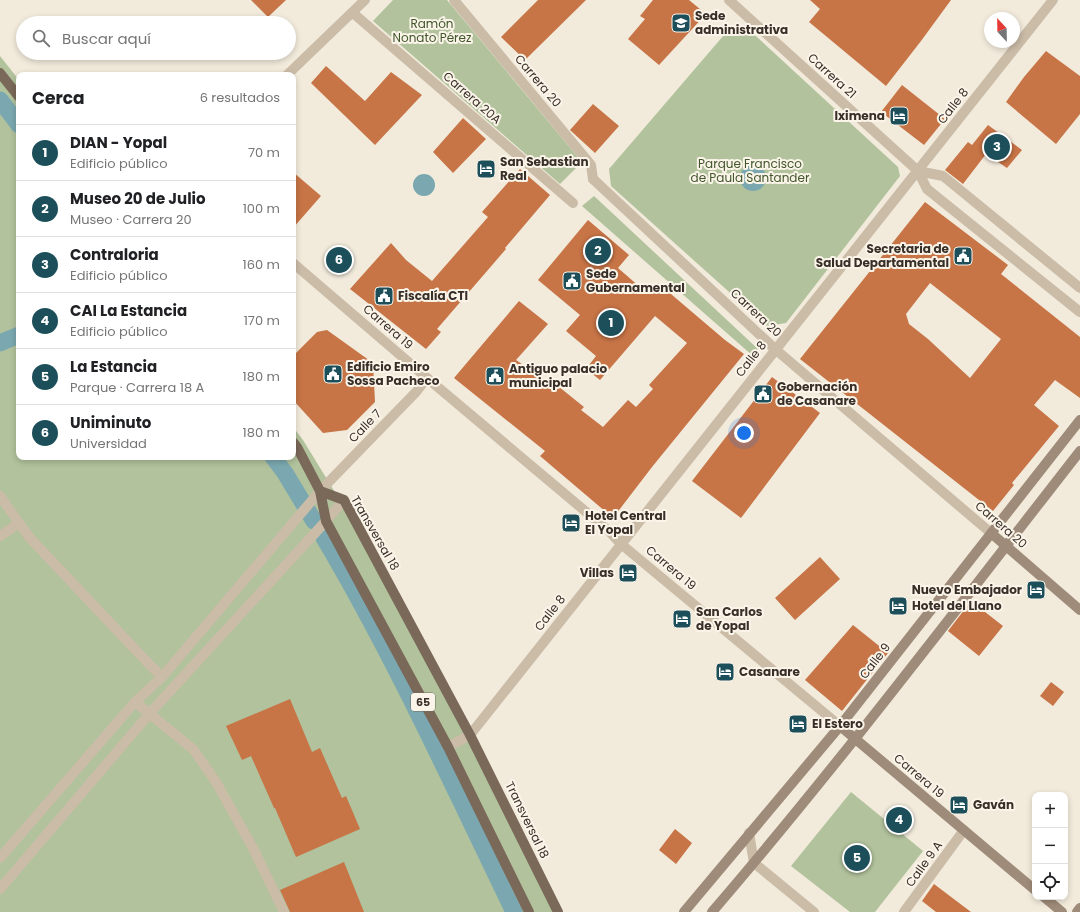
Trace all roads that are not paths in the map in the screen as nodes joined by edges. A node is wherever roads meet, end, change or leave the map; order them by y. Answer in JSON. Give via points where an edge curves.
{"nodes":[{"id":1,"x":365,"y":0,"type":"edge"},
{"id":2,"x":454,"y":0,"type":"edge"},
{"id":3,"x":729,"y":0,"type":"edge"},
{"id":4,"x":1053,"y":0,"type":"edge"},
{"id":5,"x":353,"y":13,"type":"junction"},
{"id":6,"x":291,"y":72,"type":"edge"},
{"id":7,"x":0,"y":73,"type":"edge"},
{"id":8,"x":16,"y":93,"type":"edge"},
{"id":9,"x":918,"y":171,"type":"junction"},
{"id":10,"x":573,"y":203,"type":"dead end"},
{"id":11,"x":296,"y":265,"type":"edge"},
{"id":12,"x":1080,"y":288,"type":"edge"},
{"id":13,"x":1080,"y":312,"type":"edge"},
{"id":14,"x":775,"y":349,"type":"junction"},
{"id":15,"x":427,"y":378,"type":"junction"},
{"id":16,"x":1080,"y":420,"type":"edge"},
{"id":17,"x":296,"y":445,"type":"edge"},
{"id":18,"x":1080,"y":451,"type":"edge"},
{"id":19,"x":320,"y":492,"type":"junction"},
{"id":20,"x":0,"y":496,"type":"edge"},
{"id":21,"x":344,"y":500,"type":"junction"},
{"id":22,"x":326,"y":521,"type":"junction"},
{"id":23,"x":19,"y":523,"type":"junction"},
{"id":24,"x":991,"y":533,"type":"junction"},
{"id":25,"x":0,"y":536,"type":"edge"},
{"id":26,"x":621,"y":544,"type":"junction"},
{"id":27,"x":1005,"y":546,"type":"junction"},
{"id":28,"x":1080,"y":610,"type":"edge"},
{"id":29,"x":162,"y":677,"type":"junction"},
{"id":30,"x":135,"y":702,"type":"junction"},
{"id":31,"x":150,"y":713,"type":"junction"},
{"id":32,"x":840,"y":726,"type":"junction"},
{"id":33,"x":470,"y":735,"type":"junction"},
{"id":34,"x":854,"y":739,"type":"junction"},
{"id":35,"x":448,"y":747,"type":"junction"},
{"id":36,"x":964,"y":830,"type":"junction"},
{"id":37,"x":749,"y":833,"type":"junction"},
{"id":38,"x":0,"y":858,"type":"edge"},
{"id":39,"x":754,"y":863,"type":"junction"},
{"id":40,"x":1032,"y":887,"type":"edge"},
{"id":41,"x":0,"y":889,"type":"edge"},
{"id":42,"x":1048,"y":900,"type":"edge"},
{"id":43,"x":1080,"y":908,"type":"edge"},
{"id":44,"x":284,"y":912,"type":"edge"},
{"id":45,"x":529,"y":912,"type":"edge"},
{"id":46,"x":558,"y":912,"type":"edge"},
{"id":47,"x":684,"y":912,"type":"edge"},
{"id":48,"x":712,"y":912,"type":"edge"},
{"id":49,"x":814,"y":912,"type":"edge"},
{"id":50,"x":904,"y":912,"type":"edge"},
{"id":51,"x":1062,"y":912,"type":"edge"},
{"id":52,"x":1077,"y":912,"type":"edge"}],
"edges":[{"from":1,"to":5,"type":"street"},
{"from":2,"to":14,"type":"street","name":"Carrera 20","via":[[591,165],[593,179]]},
{"from":3,"to":9,"type":"street","name":"Carrera 21"},
{"from":4,"to":9,"type":"street","name":"Calle 8"},
{"from":5,"to":6,"type":"street"},
{"from":5,"to":10,"type":"street","name":"Carrera 20A"},
{"from":7,"to":8,"type":"main road"},
{"from":9,"to":12,"type":"street","via":[[943,176]]},
{"from":9,"to":13,"type":"street","name":"Carrera 21","via":[[927,189]]},
{"from":9,"to":14,"type":"street","name":"Calle 8"},
{"from":11,"to":15,"type":"street","name":"Carrera 19"},
{"from":14,"to":24,"type":"street","name":"Carrera 20"},
{"from":14,"to":26,"type":"street","name":"Calle 8"},
{"from":15,"to":19,"type":"street","name":"Calle 7"},
{"from":15,"to":26,"type":"street","name":"Carrera 19"},
{"from":16,"to":24,"type":"main road","name":"Calle 9"},
{"from":17,"to":19,"type":"main road","number":"65"},
{"from":18,"to":27,"type":"main road"},
{"from":19,"to":21,"type":"main road","name":"Transversal 18"},
{"from":19,"to":22,"type":"main road","number":"65"},
{"from":19,"to":29,"type":"street","name":"Calle 7"},
{"from":20,"to":23,"type":"street"},
{"from":21,"to":22,"type":"street"},
{"from":21,"to":33,"type":"main road","name":"Transversal 18","number":"65"},
{"from":22,"to":31,"type":"street"},
{"from":22,"to":35,"type":"main road","number":"65"},
{"from":23,"to":25,"type":"street"},
{"from":23,"to":29,"type":"street","via":[[29,537]]},
{"from":24,"to":27,"type":"main road","name":"Carrera 20"},
{"from":24,"to":32,"type":"main road","name":"Calle 9"},
{"from":26,"to":32,"type":"street","name":"Carrera 19"},
{"from":26,"to":33,"type":"street","name":"Calle 8"},
{"from":27,"to":28,"type":"main road","name":"Carrera 20"},
{"from":27,"to":34,"type":"main road"},
{"from":29,"to":30,"type":"street","name":"Calle 7"},
{"from":30,"to":31,"type":"street"},
{"from":30,"to":38,"type":"street","name":"Calle 7"},
{"from":31,"to":41,"type":"street"},
{"from":31,"to":44,"type":"street","via":[[194,749],[216,782],[253,848]]},
{"from":32,"to":34,"type":"main road","name":"Carrera 19"},
{"from":32,"to":37,"type":"main road","name":"Calle 9"},
{"from":33,"to":35,"type":"street"},
{"from":33,"to":46,"type":"main road","name":"Transversal 18","number":"65"},
{"from":34,"to":36,"type":"main road","name":"Carrera 19"},
{"from":34,"to":39,"type":"main road"},
{"from":35,"to":45,"type":"main road","number":"65"},
{"from":36,"to":40,"type":"main road","name":"Carrera 19"},
{"from":36,"to":50,"type":"street","name":"Calle 9 A"},
{"from":37,"to":39,"type":"street"},
{"from":37,"to":47,"type":"main road","name":"Calle 9"},
{"from":39,"to":48,"type":"main road"},
{"from":39,"to":49,"type":"street"},
{"from":42,"to":51,"type":"main road"},
{"from":43,"to":52,"type":"main road"}]}
